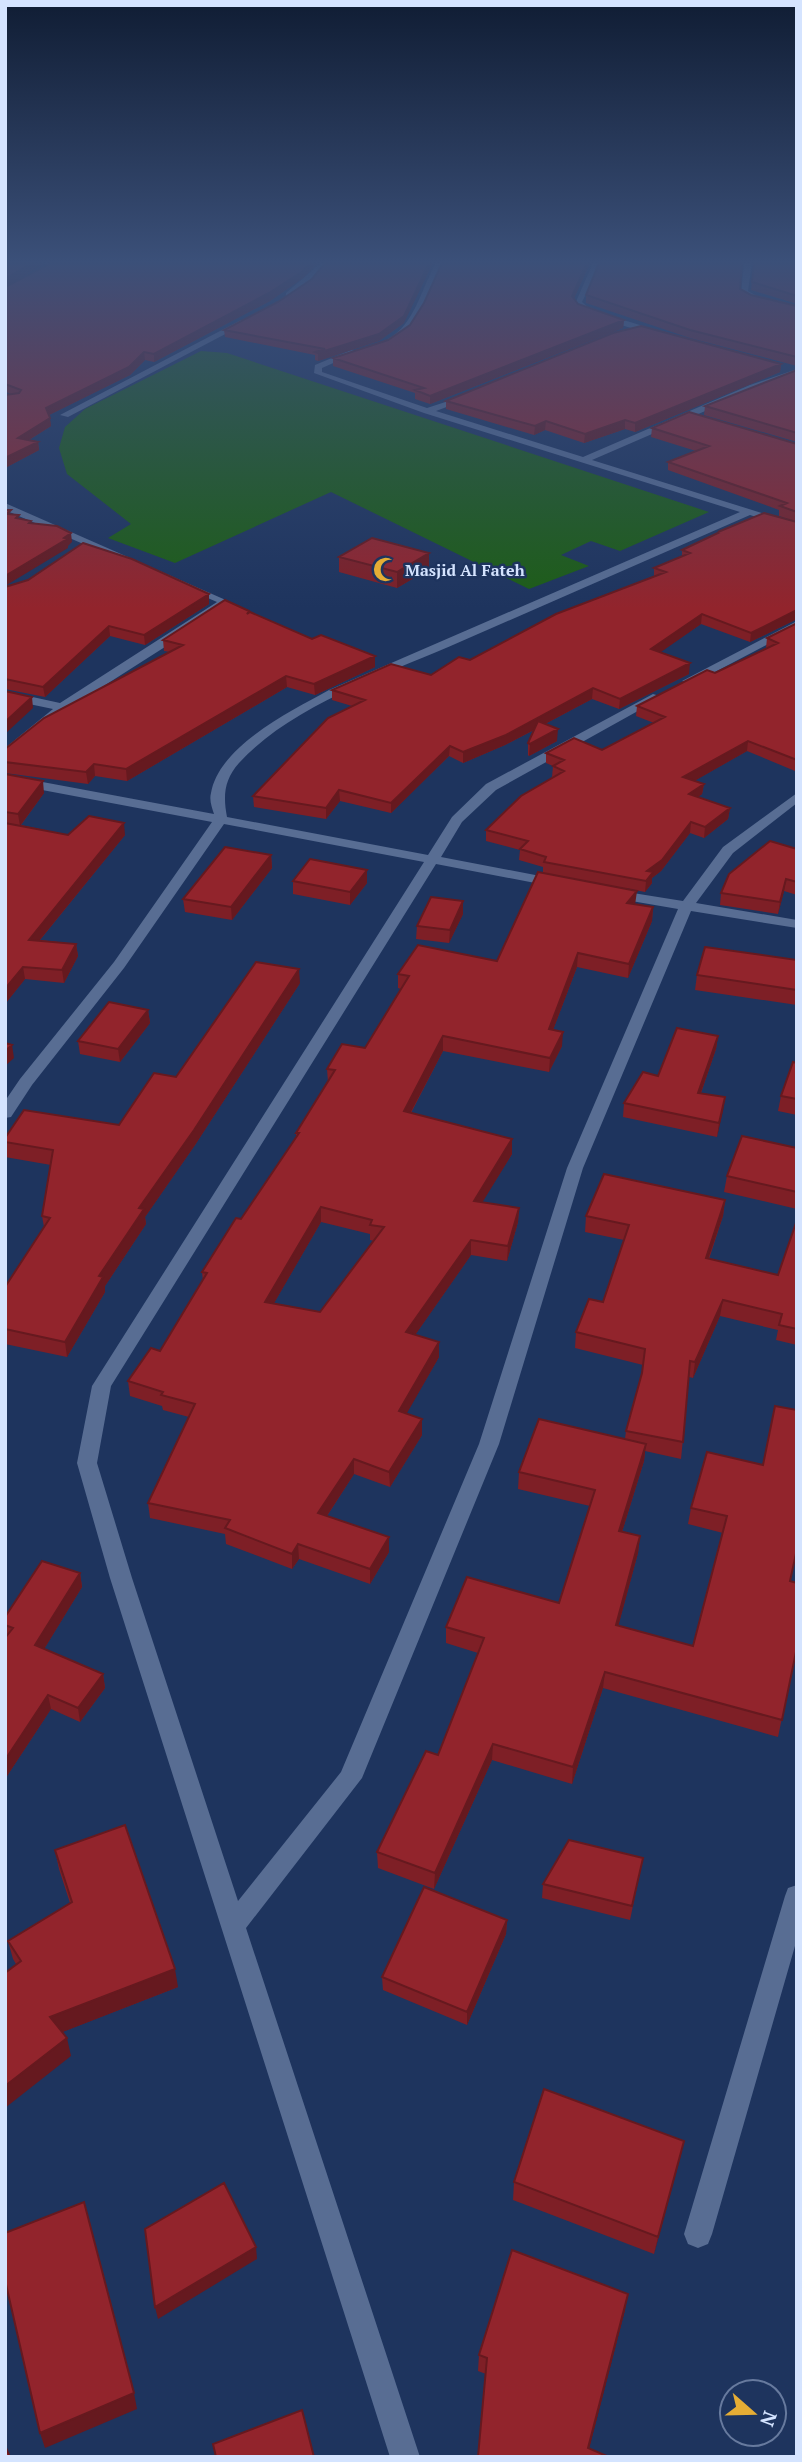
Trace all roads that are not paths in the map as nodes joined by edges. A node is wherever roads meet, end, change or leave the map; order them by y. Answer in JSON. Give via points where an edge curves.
{"nodes":[{"id":1,"x":136,"y":378,"type":"edge"},
{"id":2,"x":332,"y":378,"type":"edge"},
{"id":3,"x":780,"y":378,"type":"edge"},
{"id":4,"x":479,"y":392,"type":"edge"},
{"id":5,"x":428,"y":411,"type":"junction"},
{"id":6,"x":65,"y":415,"type":"edge"},
{"id":7,"x":687,"y":415,"type":"junction"},
{"id":8,"x":699,"y":419,"type":"edge"},
{"id":9,"x":586,"y":459,"type":"junction"},
{"id":10,"x":5,"y":506,"type":"edge"},
{"id":11,"x":749,"y":512,"type":"junction"},
{"id":12,"x":797,"y":527,"type":"edge"},
{"id":13,"x":89,"y":542,"type":"junction"},
{"id":14,"x":71,"y":553,"type":"edge"},
{"id":15,"x":797,"y":624,"type":"edge"},
{"id":16,"x":5,"y":695,"type":"edge"},
{"id":17,"x":62,"y":707,"type":"junction"},
{"id":18,"x":5,"y":755,"type":"edge"},
{"id":19,"x":8,"y":783,"type":"edge"},
{"id":20,"x":797,"y":797,"type":"edge"},
{"id":21,"x":221,"y":820,"type":"junction"},
{"id":22,"x":434,"y":859,"type":"junction"},
{"id":23,"x":568,"y":885,"type":"edge"},
{"id":24,"x":594,"y":890,"type":"edge"},
{"id":25,"x":686,"y":907,"type":"junction"},
{"id":26,"x":797,"y":924,"type":"edge"},
{"id":27,"x":5,"y":1113,"type":"edge"},
{"id":28,"x":797,"y":1896,"type":"edge"},
{"id":29,"x":233,"y":1926,"type":"junction"},
{"id":30,"x":698,"y":2234,"type":"dead end"},
{"id":31,"x":405,"y":2457,"type":"edge"}],
"edges":[{"from":1,"to":6,"type":"street"},
{"from":2,"to":5,"type":"street"},
{"from":3,"to":7,"type":"street"},
{"from":4,"to":5,"type":"street"},
{"from":5,"to":9,"type":"street"},
{"from":7,"to":8,"type":"street"},
{"from":7,"to":9,"type":"street"},
{"from":9,"to":11,"type":"street"},
{"from":10,"to":13,"type":"street"},
{"from":11,"to":12,"type":"street"},
{"from":11,"to":21,"type":"street","via":[[333,693],[272,727],[232,765],[218,793]]},
{"from":13,"to":14,"type":"street"},
{"from":13,"to":17,"type":"street","via":[[223,601],[219,608]]},
{"from":15,"to":22,"type":"street","via":[[491,787],[457,820]]},
{"from":16,"to":17,"type":"street"},
{"from":17,"to":18,"type":"street"},
{"from":19,"to":21,"type":"street"},
{"from":20,"to":25,"type":"street","via":[[728,850]]},
{"from":21,"to":22,"type":"street"},
{"from":21,"to":27,"type":"street","via":[[119,965]]},
{"from":22,"to":23,"type":"street"},
{"from":22,"to":29,"type":"street","via":[[102,1386],[88,1463]]},
{"from":24,"to":25,"type":"street"},
{"from":25,"to":26,"type":"street"},
{"from":25,"to":29,"type":"street","via":[[575,1168],[489,1444],[351,1778]]},
{"from":28,"to":30,"type":"street"},
{"from":29,"to":31,"type":"street"}]}
